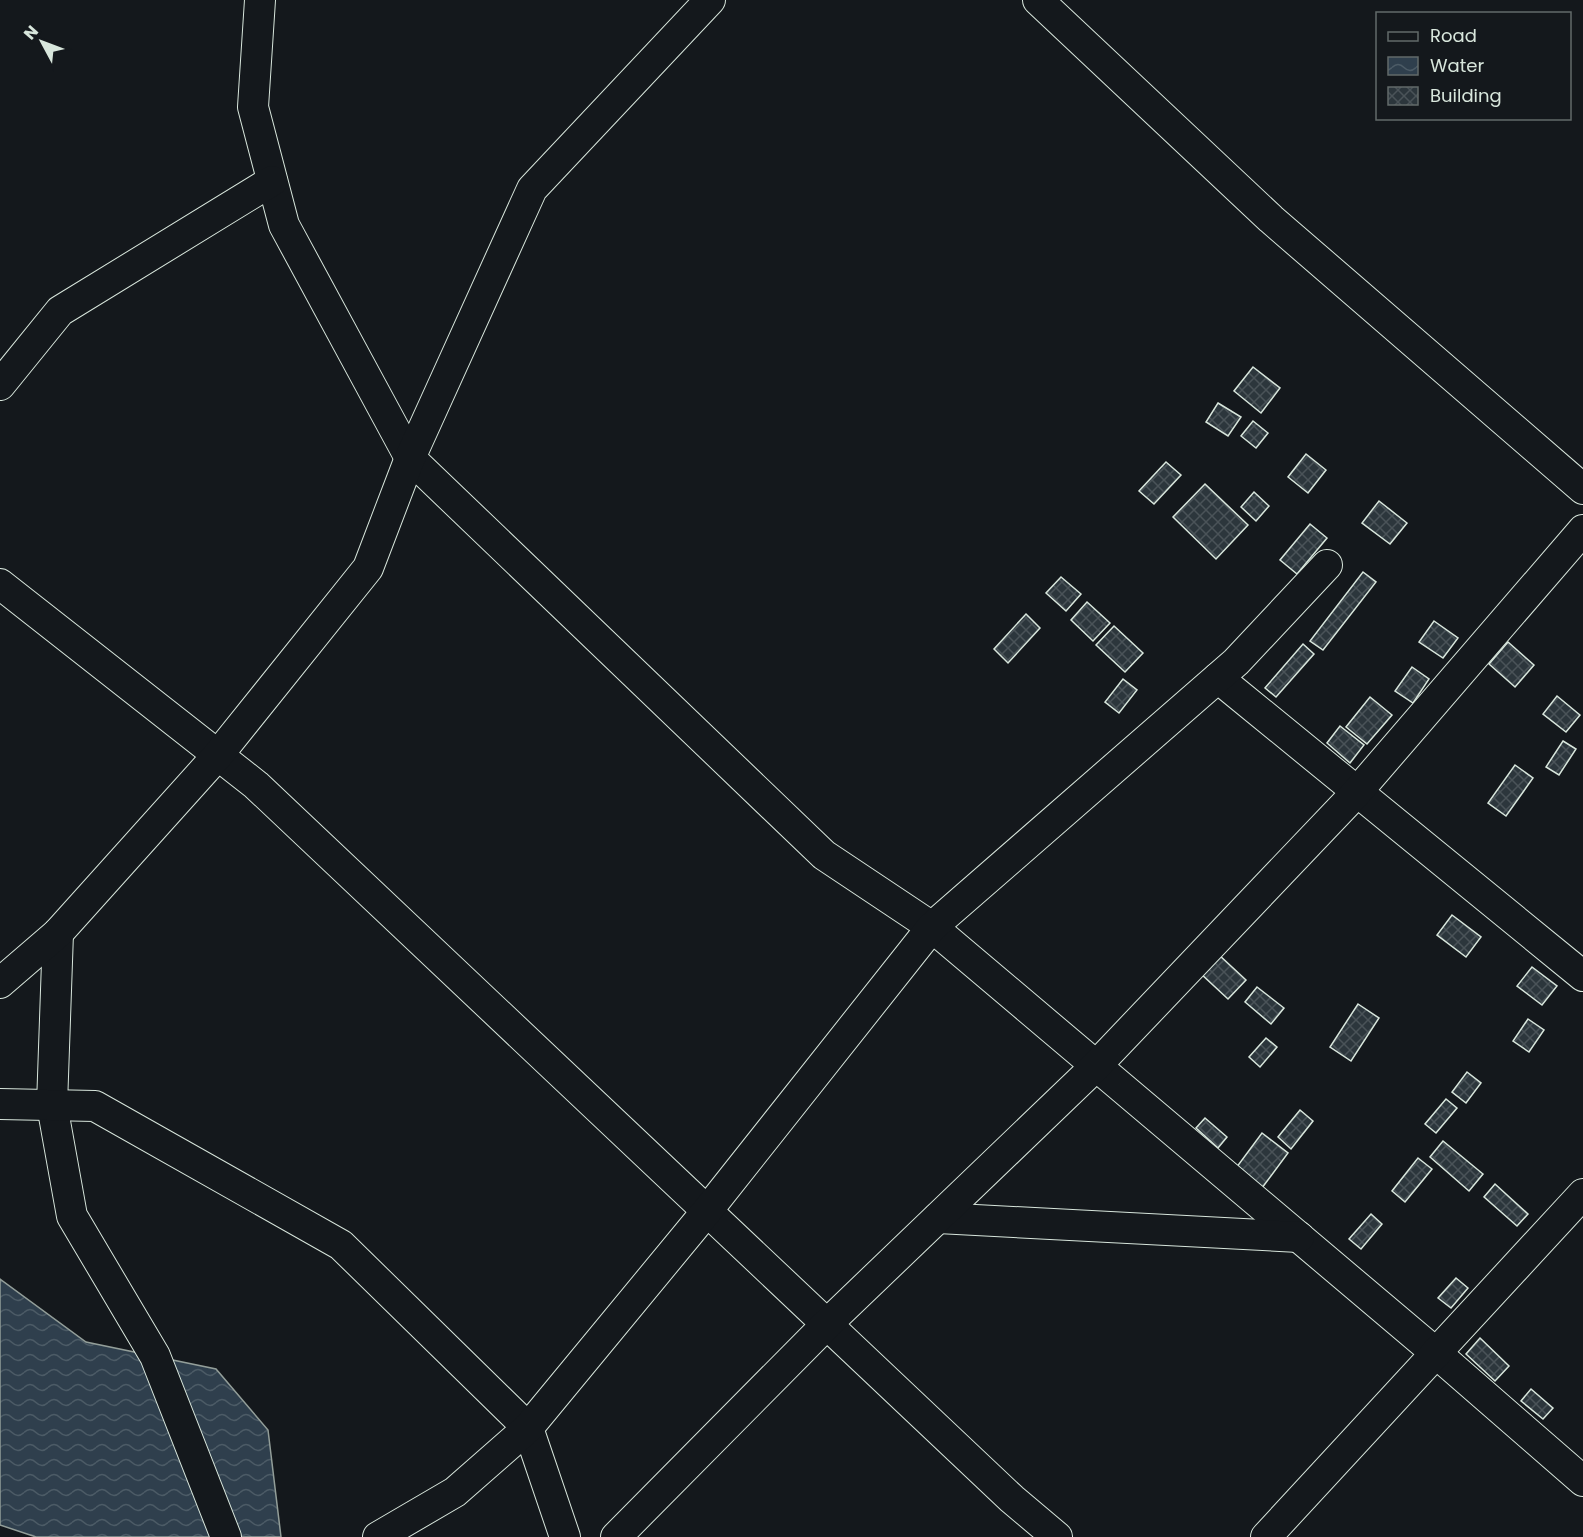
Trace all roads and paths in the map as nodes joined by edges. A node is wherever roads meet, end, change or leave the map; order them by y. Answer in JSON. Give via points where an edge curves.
{"nodes":[{"id":1,"x":260,"y":0,"type":"edge"},
{"id":2,"x":710,"y":0,"type":"edge"},
{"id":3,"x":1038,"y":0,"type":"edge"},
{"id":4,"x":272,"y":181,"type":"junction"},
{"id":5,"x":0,"y":384,"type":"edge"},
{"id":6,"x":410,"y":458,"type":"junction"},
{"id":7,"x":1583,"y":489,"type":"edge"},
{"id":8,"x":1583,"y":530,"type":"edge"},
{"id":9,"x":1327,"y":565,"type":"dead end"},
{"id":10,"x":0,"y":584,"type":"edge"},
{"id":11,"x":1218,"y":678,"type":"junction"},
{"id":12,"x":218,"y":755,"type":"junction"},
{"id":13,"x":1357,"y":792,"type":"junction"},
{"id":14,"x":932,"y":927,"type":"junction"},
{"id":15,"x":58,"y":933,"type":"junction"},
{"id":16,"x":1583,"y":976,"type":"edge"},
{"id":17,"x":0,"y":983,"type":"edge"},
{"id":18,"x":1096,"y":1066,"type":"junction"},
{"id":19,"x":0,"y":1104,"type":"edge"},
{"id":20,"x":51,"y":1105,"type":"junction"},
{"id":21,"x":1583,"y":1194,"type":"edge"},
{"id":22,"x":707,"y":1211,"type":"junction"},
{"id":23,"x":938,"y":1218,"type":"junction"},
{"id":24,"x":1299,"y":1237,"type":"junction"},
{"id":25,"x":826,"y":1324,"type":"junction"},
{"id":26,"x":1436,"y":1353,"type":"junction"},
{"id":27,"x":528,"y":1428,"type":"junction"},
{"id":28,"x":1583,"y":1481,"type":"edge"},
{"id":29,"x":226,"y":1537,"type":"edge"},
{"id":30,"x":378,"y":1537,"type":"edge"},
{"id":31,"x":566,"y":1537,"type":"edge"},
{"id":32,"x":616,"y":1537,"type":"edge"},
{"id":33,"x":1058,"y":1537,"type":"edge"},
{"id":34,"x":1266,"y":1537,"type":"edge"}],
"edges":[{"from":1,"to":4,"type":"street","via":[[253,107]]},
{"from":2,"to":6,"type":"street","via":[[532,189]]},
{"from":3,"to":7,"type":"street","via":[[1270,219]]},
{"from":4,"to":5,"type":"street","via":[[60,311]]},
{"from":4,"to":6,"type":"street","via":[[284,225]]},
{"from":6,"to":12,"type":"street","via":[[368,568]]},
{"from":6,"to":14,"type":"street","via":[[824,855]]},
{"from":8,"to":13,"type":"street"},
{"from":9,"to":11,"type":"street"},
{"from":10,"to":12,"type":"street"},
{"from":11,"to":13,"type":"street"},
{"from":11,"to":14,"type":"street"},
{"from":12,"to":15,"type":"street"},
{"from":12,"to":22,"type":"street","via":[[264,793]]},
{"from":13,"to":16,"type":"street"},
{"from":13,"to":18,"type":"street"},
{"from":14,"to":18,"type":"street"},
{"from":14,"to":22,"type":"street"},
{"from":15,"to":17,"type":"street"},
{"from":15,"to":20,"type":"street"},
{"from":18,"to":23,"type":"street"},
{"from":18,"to":24,"type":"street"},
{"from":19,"to":20,"type":"street"},
{"from":20,"to":27,"type":"street","via":[[95,1106],[341,1245]]},
{"from":20,"to":29,"type":"street","via":[[72,1216],[155,1356]]},
{"from":21,"to":26,"type":"street"},
{"from":22,"to":25,"type":"street"},
{"from":22,"to":27,"type":"street"},
{"from":23,"to":24,"type":"street"},
{"from":23,"to":25,"type":"street"},
{"from":24,"to":26,"type":"street"},
{"from":25,"to":32,"type":"street"},
{"from":25,"to":33,"type":"street","via":[[1012,1499]]},
{"from":26,"to":28,"type":"street"},
{"from":26,"to":34,"type":"street"},
{"from":27,"to":30,"type":"street","via":[[455,1492]]},
{"from":27,"to":31,"type":"street"}]}
